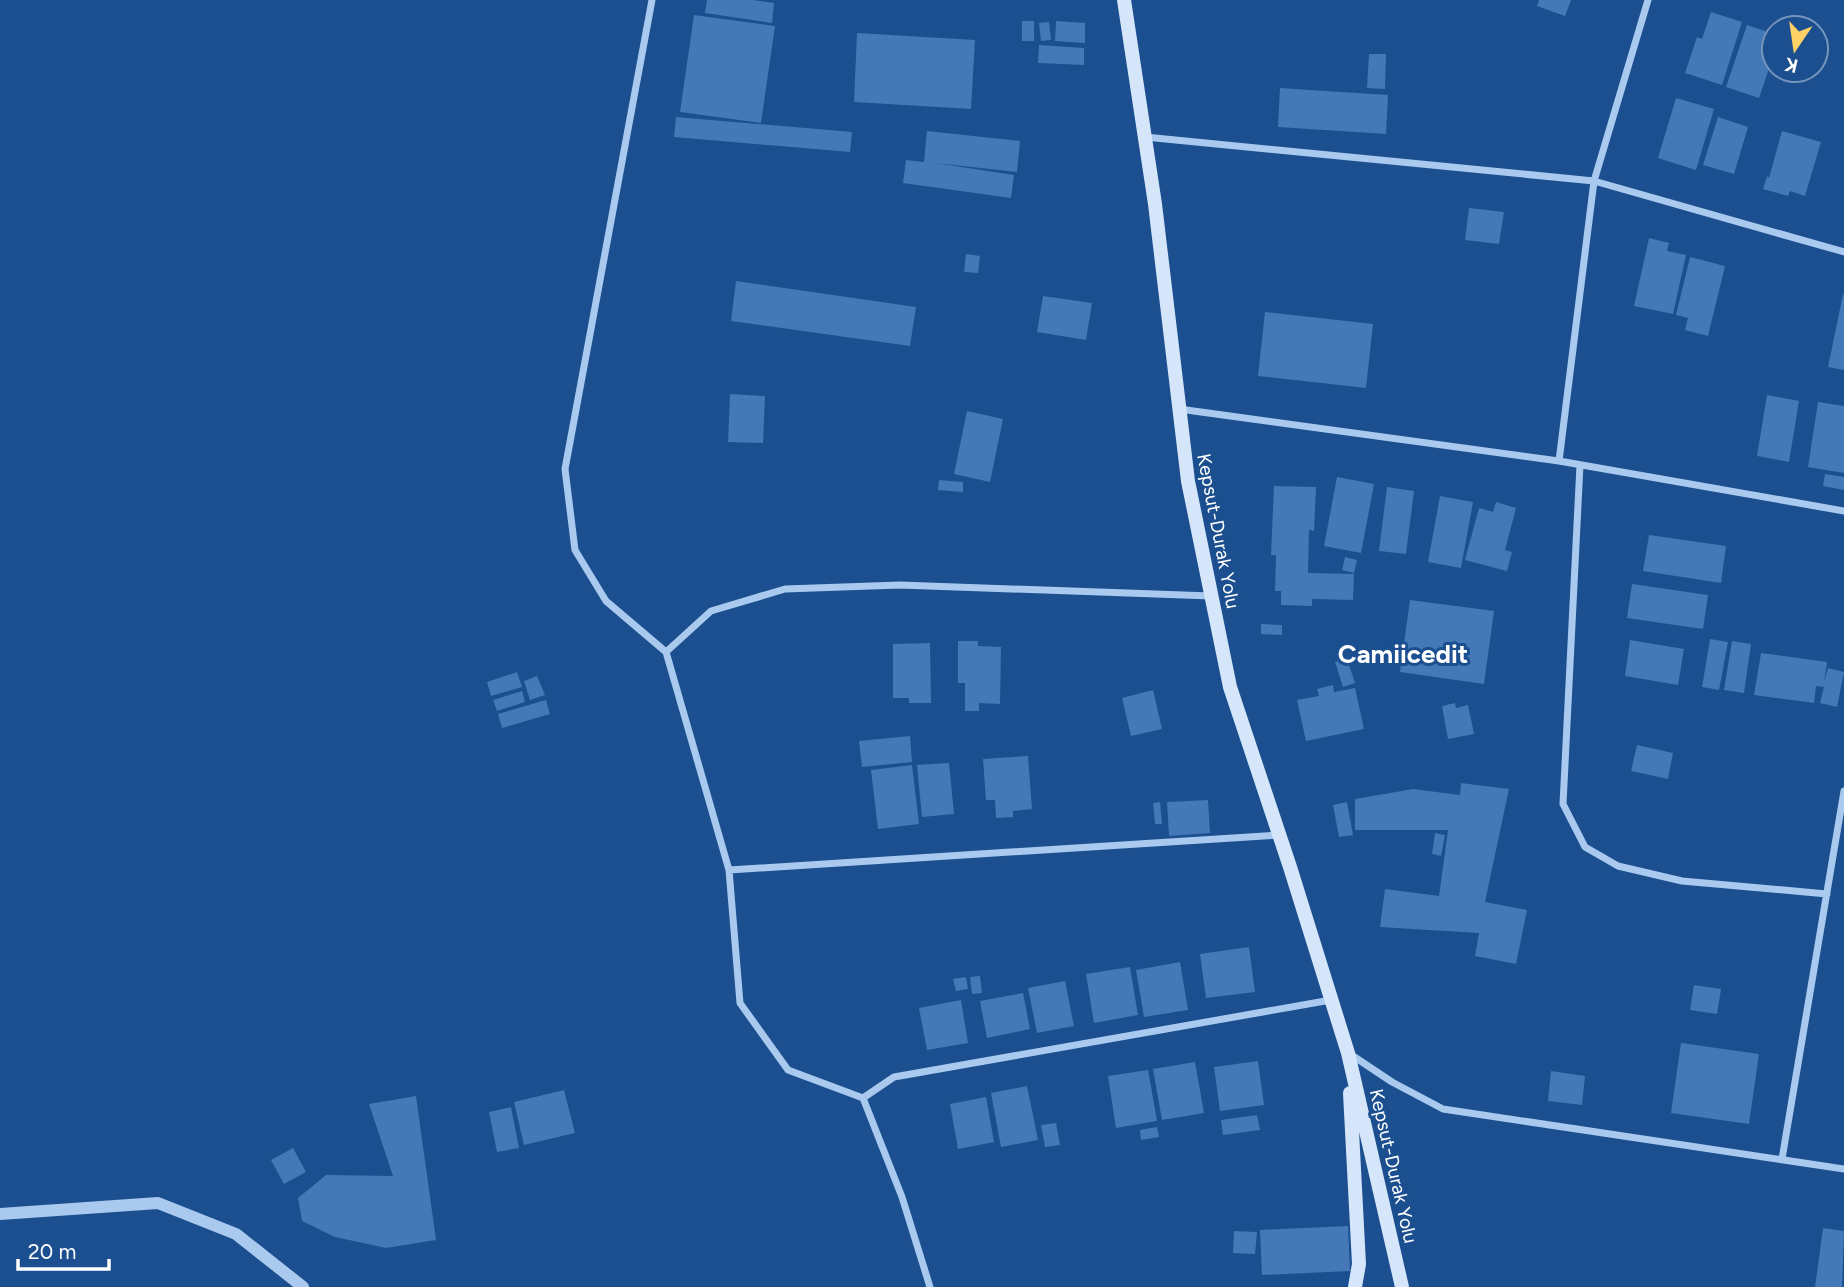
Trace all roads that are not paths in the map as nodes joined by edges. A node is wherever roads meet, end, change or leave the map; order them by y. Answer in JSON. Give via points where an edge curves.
{"nodes":[{"id":1,"x":652,"y":0,"type":"edge"},
{"id":2,"x":1124,"y":0,"type":"edge"},
{"id":3,"x":1648,"y":0,"type":"edge"},
{"id":4,"x":1145,"y":137,"type":"junction"},
{"id":5,"x":1594,"y":181,"type":"junction"},
{"id":6,"x":1844,"y":252,"type":"edge"},
{"id":7,"x":1180,"y":409,"type":"junction"},
{"id":8,"x":1559,"y":461,"type":"junction"},
{"id":9,"x":1580,"y":465,"type":"junction"},
{"id":10,"x":1844,"y":511,"type":"edge"},
{"id":11,"x":1211,"y":596,"type":"junction"},
{"id":12,"x":666,"y":652,"type":"junction"},
{"id":13,"x":1844,"y":791,"type":"edge"},
{"id":14,"x":1280,"y":835,"type":"junction"},
{"id":15,"x":729,"y":870,"type":"junction"},
{"id":16,"x":1827,"y":894,"type":"junction"},
{"id":17,"x":1332,"y":1000,"type":"junction"},
{"id":18,"x":1348,"y":1053,"type":"junction"},
{"id":19,"x":863,"y":1098,"type":"junction"},
{"id":20,"x":1782,"y":1159,"type":"junction"},
{"id":21,"x":1844,"y":1169,"type":"edge"},
{"id":22,"x":0,"y":1214,"type":"edge"},
{"id":23,"x":303,"y":1287,"type":"edge"},
{"id":24,"x":930,"y":1287,"type":"edge"},
{"id":25,"x":1355,"y":1287,"type":"edge"},
{"id":26,"x":1402,"y":1287,"type":"edge"}],
"edges":[{"from":1,"to":12,"type":"street","via":[[565,469],[575,550],[606,601]]},
{"from":2,"to":4,"type":"main road","name":"Kepsut-Durak Yolu"},
{"from":3,"to":5,"type":"street"},
{"from":4,"to":5,"type":"street"},
{"from":4,"to":7,"type":"main road","name":"Kepsut-Durak Yolu"},
{"from":5,"to":6,"type":"street"},
{"from":5,"to":8,"type":"street"},
{"from":7,"to":8,"type":"street"},
{"from":7,"to":11,"type":"main road","name":"Kepsut-Durak Yolu","via":[[1188,481]]},
{"from":8,"to":9,"type":"street"},
{"from":9,"to":10,"type":"street"},
{"from":9,"to":16,"type":"street","via":[[1563,804],[1585,848],[1618,866],[1682,881]]},
{"from":11,"to":12,"type":"street","via":[[900,585],[785,589],[711,611]]},
{"from":11,"to":14,"type":"main road","name":"Kepsut-Durak Yolu","via":[[1230,687]]},
{"from":12,"to":15,"type":"street"},
{"from":13,"to":16,"type":"street"},
{"from":14,"to":15,"type":"street"},
{"from":14,"to":17,"type":"main road","name":"Kepsut-Durak Yolu"},
{"from":15,"to":19,"type":"street","via":[[740,1003],[788,1070]]},
{"from":16,"to":20,"type":"street"},
{"from":17,"to":18,"type":"main road","name":"Kepsut-Durak Yolu"},
{"from":17,"to":19,"type":"street","via":[[894,1077]]},
{"from":18,"to":20,"type":"street","via":[[1443,1109]]},
{"from":18,"to":25,"type":"main road","name":"Kepsut-Durak Yolu","via":[[1360,1264]]},
{"from":18,"to":26,"type":"main road","name":"Kepsut-Durak Yolu"},
{"from":19,"to":24,"type":"street","via":[[902,1197]]},
{"from":20,"to":21,"type":"street"},
{"from":22,"to":23,"type":"street","via":[[158,1203],[236,1234]]}]}
